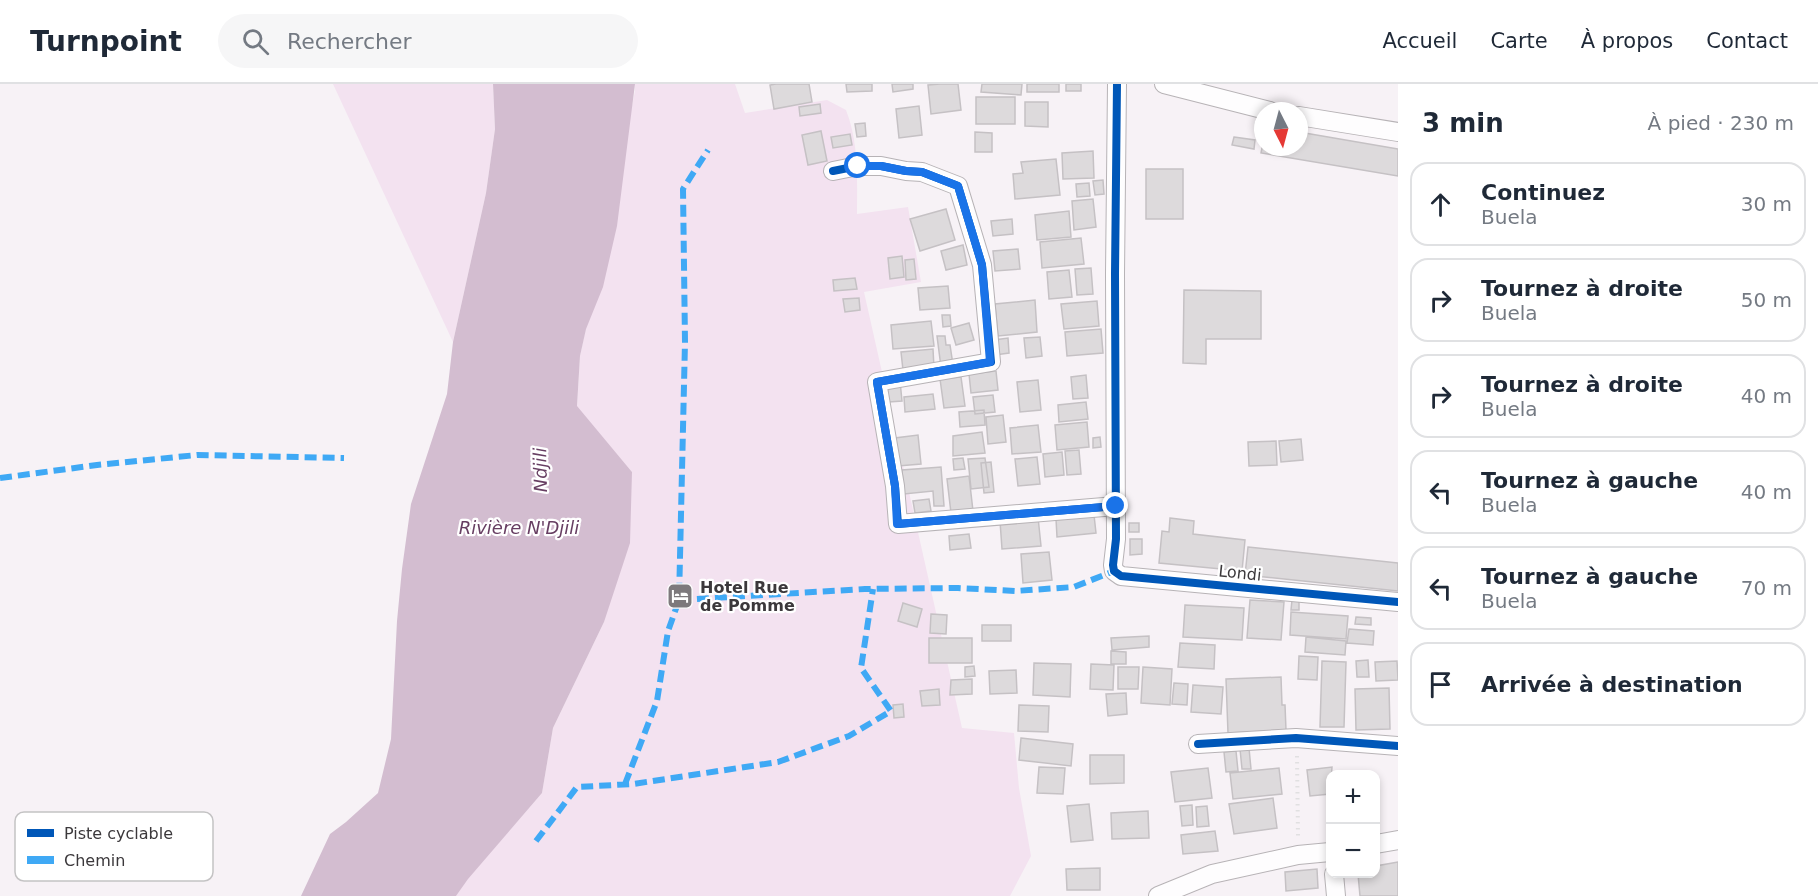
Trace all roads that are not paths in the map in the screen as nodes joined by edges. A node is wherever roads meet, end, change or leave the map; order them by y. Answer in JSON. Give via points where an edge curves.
{"nodes":[{"id":1,"x":1117,"y":84,"type":"edge"},
{"id":2,"x":1164,"y":84,"type":"edge"},
{"id":3,"x":1254,"y":107,"type":"edge"},
{"id":4,"x":1308,"y":117,"type":"edge"},
{"id":5,"x":1398,"y":132,"type":"edge"},
{"id":6,"x":833,"y":171,"type":"dead end"},
{"id":7,"x":1116,"y":506,"type":"junction"},
{"id":8,"x":1398,"y":602,"type":"edge"},
{"id":9,"x":1198,"y":744,"type":"dead end"},
{"id":10,"x":1398,"y":746,"type":"edge"},
{"id":11,"x":1398,"y":840,"type":"edge"},
{"id":12,"x":1380,"y":843,"type":"edge"},
{"id":13,"x":1326,"y":852,"type":"edge"},
{"id":14,"x":1334,"y":878,"type":"edge"},
{"id":15,"x":1158,"y":896,"type":"edge"},
{"id":16,"x":1336,"y":896,"type":"edge"}],
"edges":[{"from":1,"to":7,"type":"street"},
{"from":2,"to":3,"type":"street"},
{"from":4,"to":5,"type":"street"},
{"from":6,"to":7,"type":"street","via":[[881,166],[922,172],[958,186],[982,265],[990,362],[877,382],[895,486],[897,524]]},
{"from":7,"to":8,"type":"street","name":"Londi","via":[[1113,565],[1120,576]]},
{"from":9,"to":10,"type":"street","via":[[1296,738]]},
{"from":11,"to":12,"type":"street"},
{"from":13,"to":15,"type":"street","via":[[1212,874]]},
{"from":14,"to":16,"type":"street"}]}
